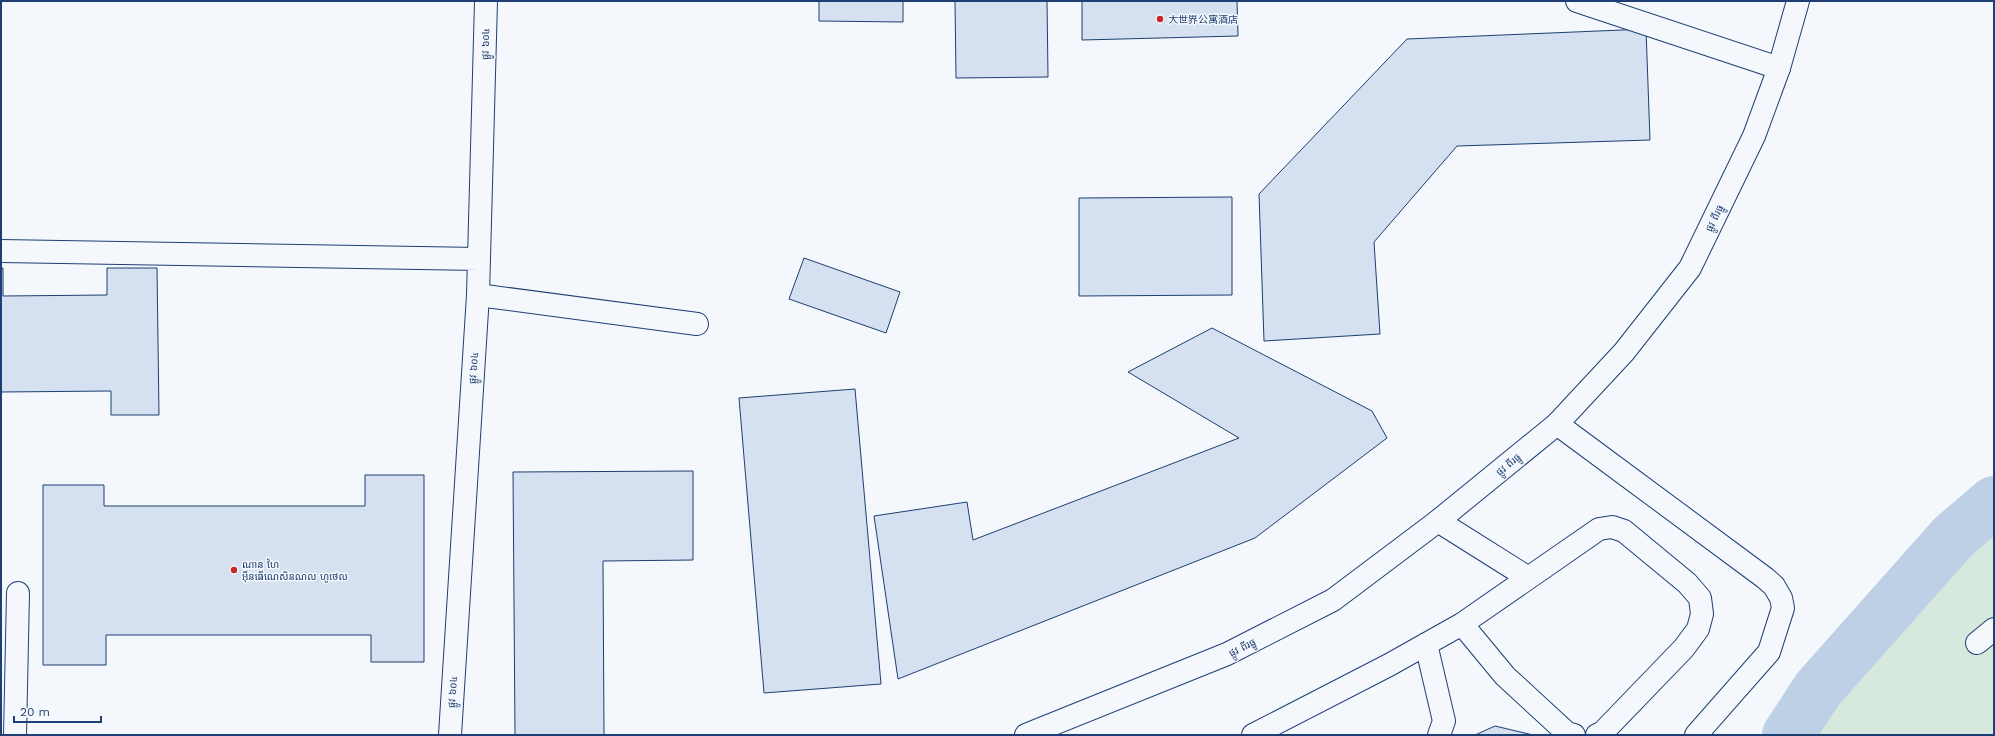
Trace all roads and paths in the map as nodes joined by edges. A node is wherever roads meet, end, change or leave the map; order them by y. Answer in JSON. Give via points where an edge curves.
{"nodes":[{"id":1,"x":486,"y":1,"type":"edge"},
{"id":2,"x":1577,"y":1,"type":"edge"},
{"id":3,"x":1798,"y":1,"type":"edge"},
{"id":4,"x":1779,"y":68,"type":"junction"},
{"id":5,"x":1,"y":251,"type":"edge"},
{"id":6,"x":479,"y":259,"type":"junction"},
{"id":7,"x":478,"y":295,"type":"junction"},
{"id":8,"x":697,"y":324,"type":"dead end"},
{"id":9,"x":1557,"y":424,"type":"junction"},
{"id":10,"x":1438,"y":521,"type":"junction"},
{"id":11,"x":1527,"y":577,"type":"junction"},
{"id":12,"x":18,"y":594,"type":"dead end"},
{"id":13,"x":1462,"y":624,"type":"junction"},
{"id":14,"x":1994,"y":629,"type":"edge"},
{"id":15,"x":1978,"y":643,"type":"dead end"},
{"id":16,"x":1426,"y":644,"type":"junction"},
{"id":17,"x":15,"y":735,"type":"edge"},
{"id":18,"x":450,"y":735,"type":"edge"},
{"id":19,"x":1026,"y":735,"type":"edge"},
{"id":20,"x":1253,"y":735,"type":"edge"},
{"id":21,"x":1439,"y":735,"type":"edge"},
{"id":22,"x":1574,"y":735,"type":"edge"},
{"id":23,"x":1597,"y":735,"type":"edge"},
{"id":24,"x":1696,"y":735,"type":"edge"}],
"edges":[{"from":1,"to":6,"type":"street","name":"ផ្លូវ ៦០៤"},
{"from":2,"to":4,"type":"street"},
{"from":3,"to":4,"type":"street","name":"ផ្លូវ ពីរធ្នូ"},
{"from":4,"to":9,"type":"street","name":"ផ្លូវ ពីរធ្នូ","via":[[1754,136],[1690,268],[1624,352]]},
{"from":5,"to":6,"type":"street"},
{"from":6,"to":7,"type":"street","name":"ផ្លូវ ៦០៤"},
{"from":7,"to":8,"type":"street"},
{"from":7,"to":18,"type":"street","name":"ផ្លូវ ៦០៤"},
{"from":9,"to":10,"type":"street","name":"ផ្លូវ ពីរធ្នូ"},
{"from":9,"to":24,"type":"street","via":[[1765,578],[1774,586],[1781,598],[1783,608],[1768,652]]},
{"from":10,"to":11,"type":"street"},
{"from":10,"to":19,"type":"street","name":"ផ្លូវ ពីរធ្នូ","via":[[1333,600],[1227,654]]},
{"from":11,"to":13,"type":"street"},
{"from":11,"to":23,"type":"street","via":[[1598,529],[1612,527],[1624,531],[1687,583],[1700,598],[1702,614],[1698,629],[1684,648],[1603,732]]},
{"from":12,"to":17,"type":"street"},
{"from":13,"to":16,"type":"street"},
{"from":13,"to":22,"type":"street","via":[[1505,676],[1567,733]]},
{"from":14,"to":15,"type":"street"},
{"from":16,"to":20,"type":"street"},
{"from":16,"to":21,"type":"street","via":[[1444,721]]}]}
